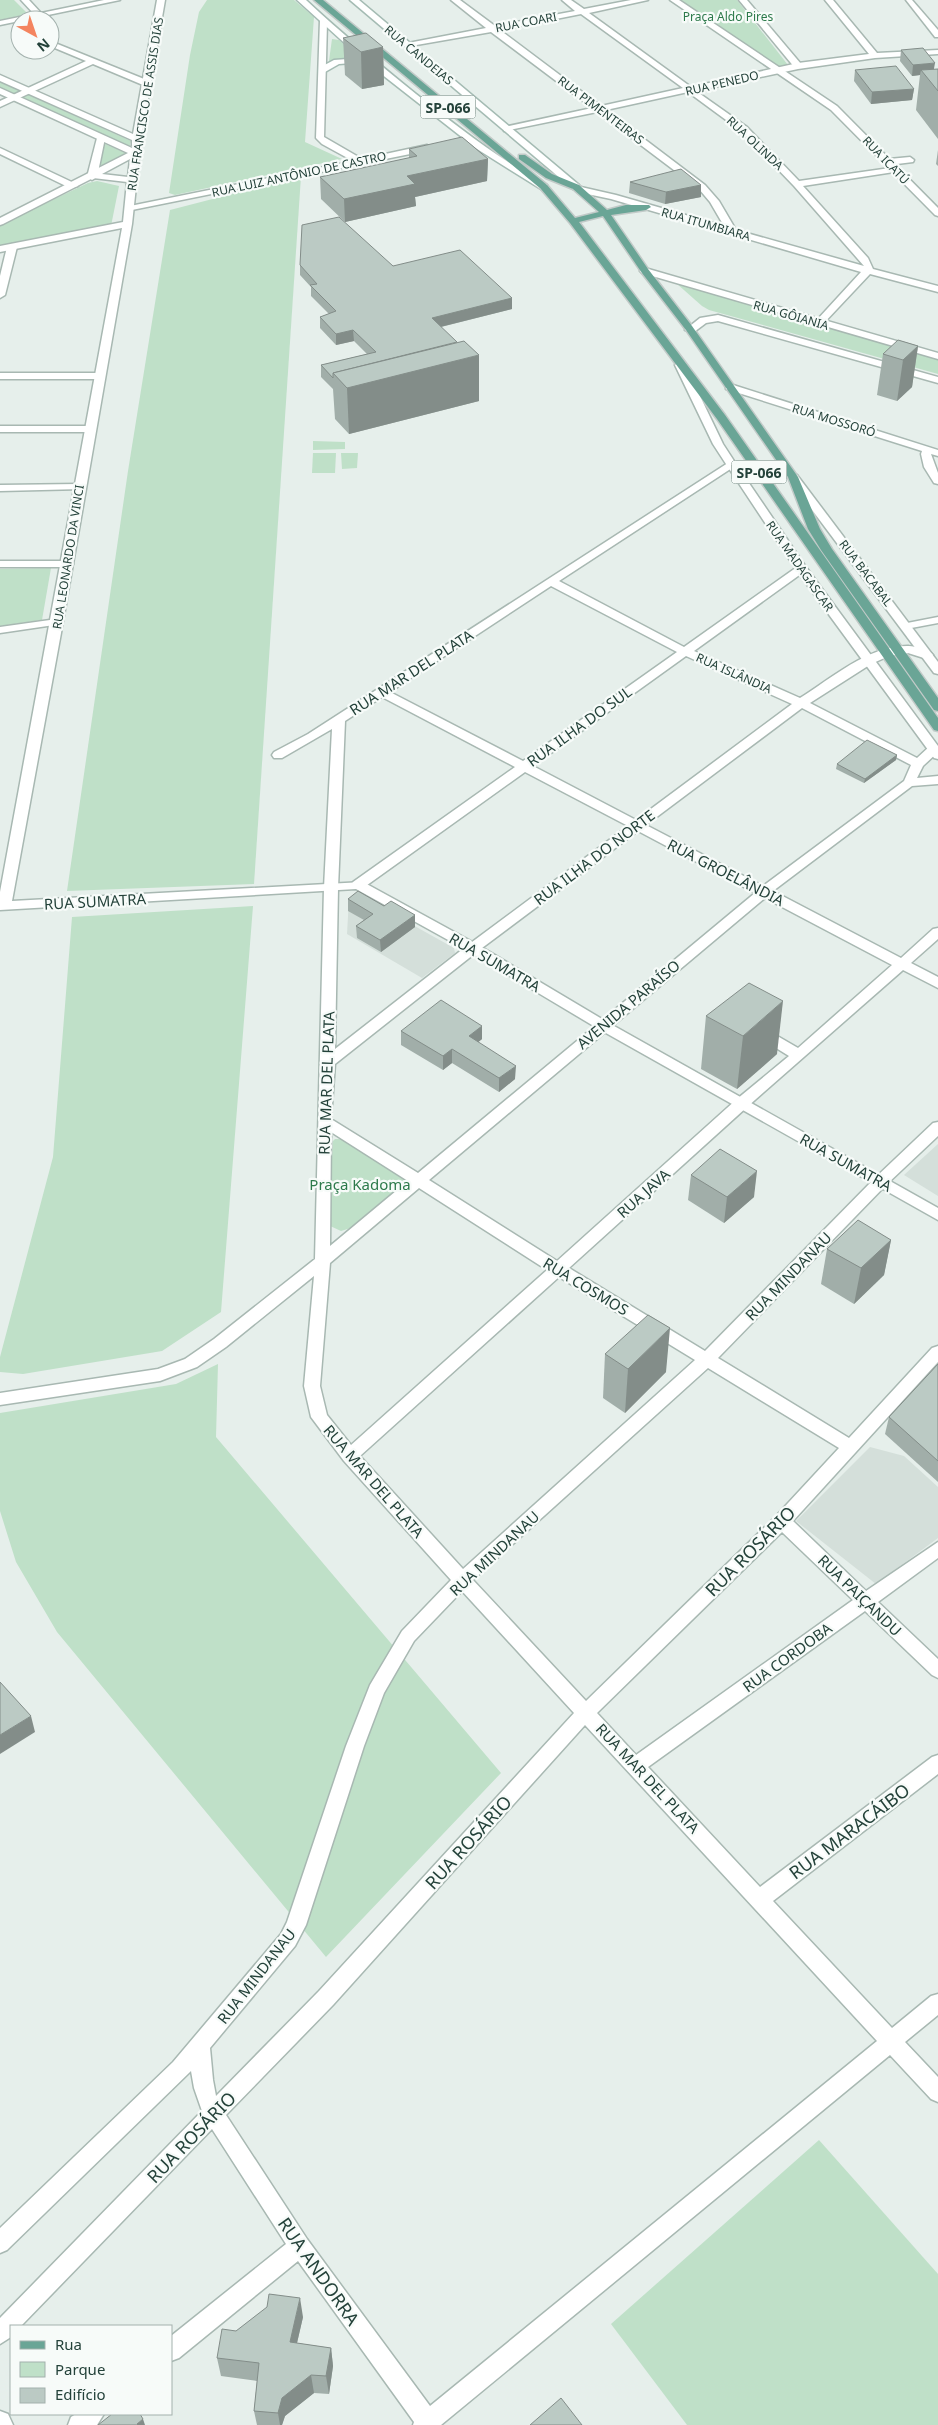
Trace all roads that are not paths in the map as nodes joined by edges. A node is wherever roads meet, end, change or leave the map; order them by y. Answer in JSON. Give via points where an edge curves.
{"nodes":[{"id":1,"x":25,"y":0,"type":"edge"},
{"id":2,"x":116,"y":0,"type":"edge"},
{"id":3,"x":161,"y":0,"type":"edge"},
{"id":4,"x":301,"y":0,"type":"edge"},
{"id":5,"x":318,"y":0,"type":"edge"},
{"id":6,"x":329,"y":0,"type":"edge"},
{"id":7,"x":354,"y":0,"type":"edge"},
{"id":8,"x":455,"y":0,"type":"edge"},
{"id":9,"x":566,"y":0,"type":"edge"},
{"id":10,"x":644,"y":0,"type":"edge"},
{"id":11,"x":674,"y":0,"type":"edge"},
{"id":12,"x":743,"y":0,"type":"edge"},
{"id":13,"x":829,"y":0,"type":"edge"},
{"id":14,"x":909,"y":1,"type":"edge"},
{"id":15,"x":34,"y":10,"type":"edge"},
{"id":16,"x":60,"y":11,"type":"edge"},
{"id":17,"x":581,"y":11,"type":"junction"},
{"id":18,"x":323,"y":22,"type":"junction"},
{"id":19,"x":494,"y":28,"type":"junction"},
{"id":20,"x":938,"y":35,"type":"edge"},
{"id":21,"x":408,"y":46,"type":"junction"},
{"id":22,"x":60,"y":48,"type":"edge"},
{"id":23,"x":938,"y":52,"type":"edge"},
{"id":24,"x":780,"y":56,"type":"junction"},
{"id":25,"x":875,"y":56,"type":"junction"},
{"id":26,"x":761,"y":59,"type":"junction"},
{"id":27,"x":370,"y":61,"type":"junction"},
{"id":28,"x":91,"y":62,"type":"junction"},
{"id":29,"x":798,"y":66,"type":"junction"},
{"id":30,"x":322,"y":70,"type":"junction"},
{"id":31,"x":777,"y":70,"type":"junction"},
{"id":32,"x":0,"y":78,"type":"edge"},
{"id":33,"x":146,"y":83,"type":"junction"},
{"id":34,"x":691,"y":90,"type":"junction"},
{"id":35,"x":0,"y":91,"type":"edge"},
{"id":36,"x":28,"y":91,"type":"junction"},
{"id":37,"x":14,"y":97,"type":"junction"},
{"id":38,"x":0,"y":104,"type":"edge"},
{"id":39,"x":600,"y":109,"type":"junction"},
{"id":40,"x":507,"y":129,"type":"junction"},
{"id":41,"x":101,"y":138,"type":"junction"},
{"id":42,"x":137,"y":139,"type":"junction"},
{"id":43,"x":469,"y":140,"type":"junction"},
{"id":44,"x":452,"y":143,"type":"edge"},
{"id":45,"x":434,"y":146,"type":"edge"},
{"id":46,"x":0,"y":151,"type":"edge"},
{"id":47,"x":135,"y":153,"type":"junction"},
{"id":48,"x":910,"y":160,"type":"dead end"},
{"id":49,"x":360,"y":161,"type":"junction"},
{"id":50,"x":891,"y":165,"type":"junction"},
{"id":51,"x":92,"y":177,"type":"junction"},
{"id":52,"x":133,"y":182,"type":"junction"},
{"id":53,"x":797,"y":184,"type":"junction"},
{"id":54,"x":73,"y":186,"type":"junction"},
{"id":55,"x":544,"y":187,"type":"junction"},
{"id":56,"x":578,"y":189,"type":"junction"},
{"id":57,"x":646,"y":207,"type":"junction"},
{"id":58,"x":130,"y":209,"type":"junction"},
{"id":59,"x":605,"y":213,"type":"junction"},
{"id":60,"x":938,"y":213,"type":"edge"},
{"id":61,"x":1,"y":220,"type":"edge"},
{"id":62,"x":573,"y":221,"type":"junction"},
{"id":63,"x":127,"y":224,"type":"junction"},
{"id":64,"x":733,"y":232,"type":"junction"},
{"id":65,"x":12,"y":247,"type":"junction"},
{"id":66,"x":0,"y":249,"type":"edge"},
{"id":67,"x":854,"y":251,"type":"junction"},
{"id":68,"x":831,"y":260,"type":"junction"},
{"id":69,"x":867,"y":270,"type":"junction"},
{"id":70,"x":645,"y":271,"type":"junction"},
{"id":71,"x":938,"y":289,"type":"edge"},
{"id":72,"x":0,"y":291,"type":"edge"},
{"id":73,"x":791,"y":315,"type":"junction"},
{"id":74,"x":819,"y":323,"type":"junction"},
{"id":75,"x":690,"y":330,"type":"junction"},
{"id":76,"x":770,"y":332,"type":"junction"},
{"id":77,"x":938,"y":356,"type":"edge"},
{"id":78,"x":680,"y":365,"type":"junction"},
{"id":79,"x":0,"y":376,"type":"edge"},
{"id":80,"x":100,"y":376,"type":"junction"},
{"id":81,"x":938,"y":380,"type":"edge"},
{"id":82,"x":730,"y":387,"type":"junction"},
{"id":83,"x":750,"y":413,"type":"junction"},
{"id":84,"x":721,"y":417,"type":"junction"},
{"id":85,"x":0,"y":429,"type":"edge"},
{"id":86,"x":90,"y":429,"type":"junction"},
{"id":87,"x":933,"y":451,"type":"edge"},
{"id":88,"x":731,"y":464,"type":"junction"},
{"id":89,"x":793,"y":477,"type":"junction"},
{"id":90,"x":938,"y":481,"type":"edge"},
{"id":91,"x":80,"y":487,"type":"junction"},
{"id":92,"x":0,"y":488,"type":"edge"},
{"id":93,"x":0,"y":564,"type":"edge"},
{"id":94,"x":68,"y":564,"type":"junction"},
{"id":95,"x":801,"y":568,"type":"junction"},
{"id":96,"x":551,"y":582,"type":"junction"},
{"id":97,"x":938,"y":620,"type":"edge"},
{"id":98,"x":57,"y":622,"type":"junction"},
{"id":99,"x":906,"y":626,"type":"junction"},
{"id":100,"x":0,"y":630,"type":"edge"},
{"id":101,"x":899,"y":650,"type":"junction"},
{"id":102,"x":684,"y":651,"type":"junction"},
{"id":103,"x":886,"y":653,"type":"junction"},
{"id":104,"x":927,"y":655,"type":"junction"},
{"id":105,"x":867,"y":661,"type":"junction"},
{"id":106,"x":938,"y":670,"type":"edge"},
{"id":107,"x":381,"y":692,"type":"junction"},
{"id":108,"x":801,"y":703,"type":"junction"},
{"id":109,"x":938,"y":708,"type":"edge"},
{"id":110,"x":339,"y":719,"type":"junction"},
{"id":111,"x":938,"y":727,"type":"edge"},
{"id":112,"x":936,"y":752,"type":"edge"},
{"id":113,"x":278,"y":755,"type":"dead end"},
{"id":114,"x":918,"y":764,"type":"junction"},
{"id":115,"x":524,"y":765,"type":"junction"},
{"id":116,"x":938,"y":780,"type":"edge"},
{"id":117,"x":910,"y":783,"type":"junction"},
{"id":118,"x":636,"y":826,"type":"junction"},
{"id":119,"x":358,"y":885,"type":"junction"},
{"id":120,"x":331,"y":888,"type":"junction"},
{"id":121,"x":765,"y":891,"type":"junction"},
{"id":122,"x":1,"y":907,"type":"edge"},
{"id":123,"x":938,"y":932,"type":"edge"},
{"id":124,"x":473,"y":948,"type":"junction"},
{"id":125,"x":901,"y":963,"type":"junction"},
{"id":126,"x":938,"y":983,"type":"edge"},
{"id":127,"x":602,"y":1025,"type":"junction"},
{"id":128,"x":749,"y":1028,"type":"edge"},
{"id":129,"x":799,"y":1055,"type":"junction"},
{"id":130,"x":328,"y":1062,"type":"junction"},
{"id":131,"x":742,"y":1103,"type":"junction"},
{"id":132,"x":324,"y":1121,"type":"junction"},
{"id":133,"x":938,"y":1127,"type":"edge"},
{"id":134,"x":419,"y":1179,"type":"junction"},
{"id":135,"x":881,"y":1181,"type":"junction"},
{"id":136,"x":938,"y":1215,"type":"edge"},
{"id":137,"x":321,"y":1262,"type":"junction"},
{"id":138,"x":558,"y":1269,"type":"junction"},
{"id":139,"x":707,"y":1359,"type":"junction"},
{"id":140,"x":935,"y":1360,"type":"edge"},
{"id":141,"x":0,"y":1400,"type":"edge"},
{"id":142,"x":851,"y":1447,"type":"junction"},
{"id":143,"x":350,"y":1456,"type":"junction"},
{"id":144,"x":782,"y":1521,"type":"junction"},
{"id":145,"x":938,"y":1549,"type":"edge"},
{"id":146,"x":462,"y":1580,"type":"junction"},
{"id":147,"x":866,"y":1601,"type":"junction"},
{"id":148,"x":938,"y":1670,"type":"edge"},
{"id":149,"x":586,"y":1712,"type":"junction"},
{"id":150,"x":938,"y":1763,"type":"edge"},
{"id":151,"x":636,"y":1765,"type":"junction"},
{"id":152,"x":760,"y":1898,"type":"junction"},
{"id":153,"x":938,"y":2003,"type":"edge"},
{"id":154,"x":892,"y":2041,"type":"junction"},
{"id":155,"x":200,"y":2045,"type":"junction"},
{"id":156,"x":938,"y":2092,"type":"edge"},
{"id":157,"x":214,"y":2114,"type":"junction"},
{"id":158,"x":0,"y":2243,"type":"edge"},
{"id":159,"x":300,"y":2246,"type":"junction"},
{"id":160,"x":0,"y":2333,"type":"edge"},
{"id":161,"x":172,"y":2349,"type":"edge"},
{"id":162,"x":92,"y":2415,"type":"edge"},
{"id":163,"x":0,"y":2422,"type":"edge"},
{"id":164,"x":427,"y":2424,"type":"edge"},
{"id":165,"x":2,"y":2425,"type":"edge"},
{"id":166,"x":79,"y":2425,"type":"edge"}],
"edges":[{"from":1,"to":15,"type":"street"},
{"from":2,"to":16,"type":"street"},
{"from":3,"to":33,"type":"street","name":"RUA FRANCISCO DE ASSIS DIAS"},
{"from":4,"to":18,"type":"street"},
{"from":5,"to":55,"type":"main road","number":"SP-066"},
{"from":6,"to":56,"type":"main road","number":"SP-066","via":[[527,162]]},
{"from":7,"to":21,"type":"street","name":"RUA CANDEIAS"},
{"from":8,"to":19,"type":"street","name":"RUA PIMENTEIRAS"},
{"from":9,"to":17,"type":"street","name":"RUA OLINDA"},
{"from":10,"to":17,"type":"street","name":"RUA COARI"},
{"from":11,"to":26,"type":"street","name":"RUA ICATÚ"},
{"from":12,"to":24,"type":"street"},
{"from":13,"to":25,"type":"street"},
{"from":14,"to":20,"type":"street"},
{"from":17,"to":19,"type":"street","name":"RUA COARI"},
{"from":17,"to":34,"type":"street","name":"RUA OLINDA"},
{"from":18,"to":27,"type":"street"},
{"from":18,"to":30,"type":"street"},
{"from":19,"to":21,"type":"street","name":"RUA COARI"},
{"from":19,"to":39,"type":"street","name":"RUA PIMENTEIRAS"},
{"from":21,"to":40,"type":"street","name":"RUA CANDEIAS"},
{"from":22,"to":28,"type":"street"},
{"from":23,"to":25,"type":"street","name":"RUA PENEDO"},
{"from":24,"to":26,"type":"street"},
{"from":24,"to":29,"type":"street"},
{"from":25,"to":29,"type":"street","name":"RUA PENEDO"},
{"from":26,"to":31,"type":"street","name":"RUA ICATÚ"},
{"from":27,"to":30,"type":"street","via":[[337,62]]},
{"from":27,"to":43,"type":"street"},
{"from":28,"to":33,"type":"street"},
{"from":28,"to":36,"type":"street"},
{"from":29,"to":31,"type":"street","name":"RUA PENEDO"},
{"from":30,"to":49,"type":"street","via":[[320,138]]},
{"from":31,"to":34,"type":"street","name":"RUA PENEDO"},
{"from":31,"to":50,"type":"street","name":"RUA ICATÚ","via":[[834,108]]},
{"from":32,"to":36,"type":"street"},
{"from":33,"to":42,"type":"street","name":"RUA FRANCISCO DE ASSIS DIAS"},
{"from":34,"to":39,"type":"street","name":"RUA PENEDO"},
{"from":34,"to":53,"type":"street","name":"RUA OLINDA","via":[[744,129]]},
{"from":35,"to":37,"type":"street"},
{"from":36,"to":37,"type":"street"},
{"from":36,"to":42,"type":"street"},
{"from":37,"to":38,"type":"street"},
{"from":37,"to":41,"type":"street"},
{"from":39,"to":40,"type":"street","name":"RUA PENEDO"},
{"from":39,"to":64,"type":"street","name":"RUA PIMENTEIRAS","via":[[702,187]]},
{"from":40,"to":56,"type":"street"},
{"from":41,"to":47,"type":"street"},
{"from":41,"to":51,"type":"street"},
{"from":42,"to":47,"type":"street","name":"RUA FRANCISCO DE ASSIS DIAS"},
{"from":43,"to":44,"type":"street"},
{"from":43,"to":55,"type":"street"},
{"from":45,"to":49,"type":"street","name":"RUA LUIZ ANTÔNIO DE CASTRO"},
{"from":46,"to":54,"type":"street"},
{"from":47,"to":51,"type":"street"},
{"from":47,"to":52,"type":"street","name":"RUA FRANCISCO DE ASSIS DIAS"},
{"from":48,"to":50,"type":"street"},
{"from":49,"to":58,"type":"street","name":"RUA LUIZ ANTÔNIO DE CASTRO"},
{"from":50,"to":53,"type":"street"},
{"from":50,"to":60,"type":"street","name":"RUA ICATÚ"},
{"from":51,"to":52,"type":"street","via":[[119,177]]},
{"from":51,"to":54,"type":"street"},
{"from":52,"to":58,"type":"street","name":"RUA FRANCISCO DE ASSIS DIAS"},
{"from":53,"to":67,"type":"street","name":"RUA OLINDA"},
{"from":54,"to":61,"type":"street"},
{"from":55,"to":62,"type":"main road","number":"SP-066"},
{"from":56,"to":57,"type":"street","name":"RUA ITUMBIARA"},
{"from":56,"to":59,"type":"main road","number":"SP-066"},
{"from":57,"to":59,"type":"main road"},
{"from":57,"to":64,"type":"street","name":"RUA ITUMBIARA"},
{"from":58,"to":63,"type":"street","name":"RUA LEONARDO DA VINCI"},
{"from":59,"to":62,"type":"main road"},
{"from":59,"to":70,"type":"main road","number":"SP-066"},
{"from":62,"to":78,"type":"main road","number":"SP-066"},
{"from":63,"to":65,"type":"street"},
{"from":63,"to":80,"type":"street","name":"RUA LEONARDO DA VINCI"},
{"from":64,"to":68,"type":"street","name":"RUA ITUMBIARA"},
{"from":65,"to":66,"type":"street"},
{"from":65,"to":72,"type":"street"},
{"from":67,"to":68,"type":"street","via":[[844,260]]},
{"from":67,"to":69,"type":"street","name":"RUA OLINDA","via":[[867,262]]},
{"from":68,"to":69,"type":"street","name":"RUA ITUMBIARA"},
{"from":69,"to":71,"type":"street"},
{"from":69,"to":74,"type":"street"},
{"from":70,"to":73,"type":"street","name":"RUA GÔIANIA"},
{"from":70,"to":75,"type":"main road","number":"SP-066"},
{"from":73,"to":74,"type":"street","name":"RUA GÔIANIA"},
{"from":73,"to":76,"type":"street","via":[[773,318]]},
{"from":74,"to":77,"type":"street","name":"RUA GÔIANIA"},
{"from":75,"to":76,"type":"street","name":"RUA GÔIANIA","via":[[703,320],[718,318]]},
{"from":75,"to":82,"type":"main road","number":"SP-066"},
{"from":76,"to":81,"type":"street","name":"RUA GÔIANIA"},
{"from":78,"to":84,"type":"main road","number":"SP-066"},
{"from":78,"to":88,"type":"street","name":"RUA MADAGASCAR"},
{"from":79,"to":80,"type":"street"},
{"from":80,"to":86,"type":"street","name":"RUA LEONARDO DA VINCI"},
{"from":82,"to":83,"type":"main road","number":"SP-066"},
{"from":82,"to":87,"type":"street","name":"RUA MOSSORÓ"},
{"from":83,"to":84,"type":"main road"},
{"from":83,"to":89,"type":"main road","number":"SP-066"},
{"from":84,"to":103,"type":"main road","number":"SP-066"},
{"from":85,"to":86,"type":"street"},
{"from":86,"to":91,"type":"street","name":"RUA LEONARDO DA VINCI"},
{"from":87,"to":90,"type":"street","via":[[926,454],[929,467]]},
{"from":88,"to":95,"type":"street","name":"RUA MADAGASCAR"},
{"from":88,"to":96,"type":"street","name":"RUA MAR DEL PLATA"},
{"from":89,"to":99,"type":"street","name":"RUA BACABAL"},
{"from":89,"to":101,"type":"main road","number":"SP-066","via":[[814,529]]},
{"from":91,"to":92,"type":"street"},
{"from":91,"to":94,"type":"street","name":"RUA LEONARDO DA VINCI"},
{"from":93,"to":94,"type":"street"},
{"from":94,"to":98,"type":"street","name":"RUA LEONARDO DA VINCI"},
{"from":95,"to":102,"type":"street","name":"RUA ILHA DO SUL"},
{"from":95,"to":105,"type":"street","name":"RUA MADAGASCAR"},
{"from":96,"to":102,"type":"street","name":"RUA ISLÂNDIA"},
{"from":96,"to":107,"type":"street","name":"RUA MAR DEL PLATA"},
{"from":97,"to":99,"type":"street"},
{"from":98,"to":100,"type":"street"},
{"from":98,"to":122,"type":"street","name":"RUA LEONARDO DA VINCI"},
{"from":99,"to":104,"type":"street","name":"RUA BACABAL"},
{"from":101,"to":103,"type":"street","name":"RUA ILHA DO NORTE"},
{"from":101,"to":104,"type":"street","via":[[909,649]]},
{"from":101,"to":109,"type":"main road","number":"SP-066"},
{"from":102,"to":108,"type":"street","name":"RUA ISLÂNDIA"},
{"from":102,"to":115,"type":"street","name":"RUA ILHA DO SUL"},
{"from":103,"to":105,"type":"street","name":"RUA ILHA DO NORTE"},
{"from":103,"to":111,"type":"main road","number":"SP-066"},
{"from":104,"to":106,"type":"street","name":"RUA BACABAL"},
{"from":105,"to":108,"type":"street","name":"RUA ILHA DO NORTE"},
{"from":105,"to":112,"type":"street","name":"RUA MADAGASCAR","via":[[894,692]]},
{"from":107,"to":110,"type":"street","name":"RUA MAR DEL PLATA"},
{"from":107,"to":115,"type":"street","name":"RUA GROELÂNDIA"},
{"from":108,"to":114,"type":"street","name":"RUA ISLÂNDIA"},
{"from":108,"to":118,"type":"street","name":"RUA ILHA DO NORTE"},
{"from":110,"to":113,"type":"street"},
{"from":110,"to":120,"type":"street","name":"RUA MAR DEL PLATA"},
{"from":112,"to":114,"type":"street"},
{"from":114,"to":117,"type":"street"},
{"from":115,"to":118,"type":"street","name":"RUA GROELÂNDIA"},
{"from":115,"to":119,"type":"street","name":"RUA ILHA DO SUL"},
{"from":116,"to":117,"type":"street"},
{"from":117,"to":121,"type":"street","name":"AVENIDA PARAÍSO"},
{"from":118,"to":121,"type":"street","name":"RUA GROELÂNDIA"},
{"from":118,"to":124,"type":"street","name":"RUA ILHA DO NORTE"},
{"from":119,"to":120,"type":"street","name":"RUA SUMATRA"},
{"from":119,"to":124,"type":"street","name":"RUA SUMATRA"},
{"from":120,"to":122,"type":"street","name":"RUA SUMATRA"},
{"from":120,"to":130,"type":"street","name":"RUA MAR DEL PLATA"},
{"from":121,"to":125,"type":"street","name":"RUA GROELÂNDIA"},
{"from":121,"to":127,"type":"street","name":"AVENIDA PARAÍSO"},
{"from":123,"to":125,"type":"street","name":"RUA JAVA"},
{"from":124,"to":127,"type":"street","name":"RUA SUMATRA"},
{"from":124,"to":130,"type":"street","name":"RUA ILHA DO NORTE"},
{"from":125,"to":126,"type":"street","name":"RUA GROELÂNDIA"},
{"from":125,"to":129,"type":"street","name":"RUA JAVA"},
{"from":127,"to":131,"type":"street","name":"RUA SUMATRA"},
{"from":127,"to":134,"type":"street","name":"AVENIDA PARAÍSO"},
{"from":128,"to":129,"type":"street"},
{"from":129,"to":131,"type":"street","name":"RUA JAVA"},
{"from":130,"to":132,"type":"street","name":"RUA MAR DEL PLATA"},
{"from":131,"to":135,"type":"street","name":"RUA SUMATRA"},
{"from":131,"to":138,"type":"street","name":"RUA JAVA"},
{"from":132,"to":134,"type":"street","name":"RUA COSMOS"},
{"from":132,"to":137,"type":"street","name":"RUA MAR DEL PLATA"},
{"from":133,"to":135,"type":"street","name":"RUA MINDANAU"},
{"from":134,"to":137,"type":"street","name":"AVENIDA PARAÍSO"},
{"from":134,"to":138,"type":"street","name":"RUA COSMOS"},
{"from":135,"to":136,"type":"street","name":"RUA SUMATRA"},
{"from":135,"to":139,"type":"street","name":"RUA MINDANAU"},
{"from":137,"to":141,"type":"street","name":"AVENIDA PARAÍSO","via":[[191,1363],[160,1376]]},
{"from":137,"to":143,"type":"street","name":"RUA MAR DEL PLATA","via":[[312,1386],[319,1417]]},
{"from":138,"to":139,"type":"street","name":"RUA COSMOS"},
{"from":138,"to":143,"type":"street","name":"RUA JAVA"},
{"from":139,"to":142,"type":"street","name":"RUA COSMOS"},
{"from":139,"to":146,"type":"street","name":"RUA MINDANAU"},
{"from":140,"to":142,"type":"street","name":"RUA ROSÁRIO"},
{"from":142,"to":144,"type":"street","name":"RUA ROSÁRIO"},
{"from":143,"to":146,"type":"street","name":"RUA MAR DEL PLATA"},
{"from":144,"to":147,"type":"street","name":"RUA PAIÇANDU"},
{"from":144,"to":149,"type":"street","name":"RUA ROSÁRIO"},
{"from":145,"to":147,"type":"street","name":"RUA CORDOBA"},
{"from":146,"to":149,"type":"street","name":"RUA MAR DEL PLATA"},
{"from":146,"to":155,"type":"street","name":"RUA MINDANAU","via":[[408,1636],[376,1690],[296,1925],[288,1940]]},
{"from":147,"to":148,"type":"street","name":"RUA PAIÇANDU"},
{"from":147,"to":151,"type":"street","name":"RUA CORDOBA"},
{"from":149,"to":151,"type":"street","name":"RUA MAR DEL PLATA"},
{"from":149,"to":157,"type":"street","name":"RUA ROSÁRIO","via":[[326,1998]]},
{"from":150,"to":152,"type":"street","name":"RUA MARACÁIBO"},
{"from":151,"to":152,"type":"street","name":"RUA MAR DEL PLATA"},
{"from":152,"to":154,"type":"street","name":"RUA MAR DEL PLATA"},
{"from":153,"to":154,"type":"street"},
{"from":154,"to":156,"type":"street","name":"RUA MAR DEL PLATA"},
{"from":154,"to":164,"type":"street"},
{"from":155,"to":157,"type":"street","name":"RUA ANDORRA","via":[[201,2078]]},
{"from":155,"to":158,"type":"street","name":"RUA MINDANAU","via":[[180,2069]]},
{"from":157,"to":159,"type":"street","name":"RUA ANDORRA"},
{"from":157,"to":160,"type":"street","name":"RUA ROSÁRIO"},
{"from":159,"to":161,"type":"street"},
{"from":159,"to":164,"type":"street","name":"RUA ANDORRA"},
{"from":162,"to":166,"type":"street"},
{"from":163,"to":165,"type":"street"}]}
